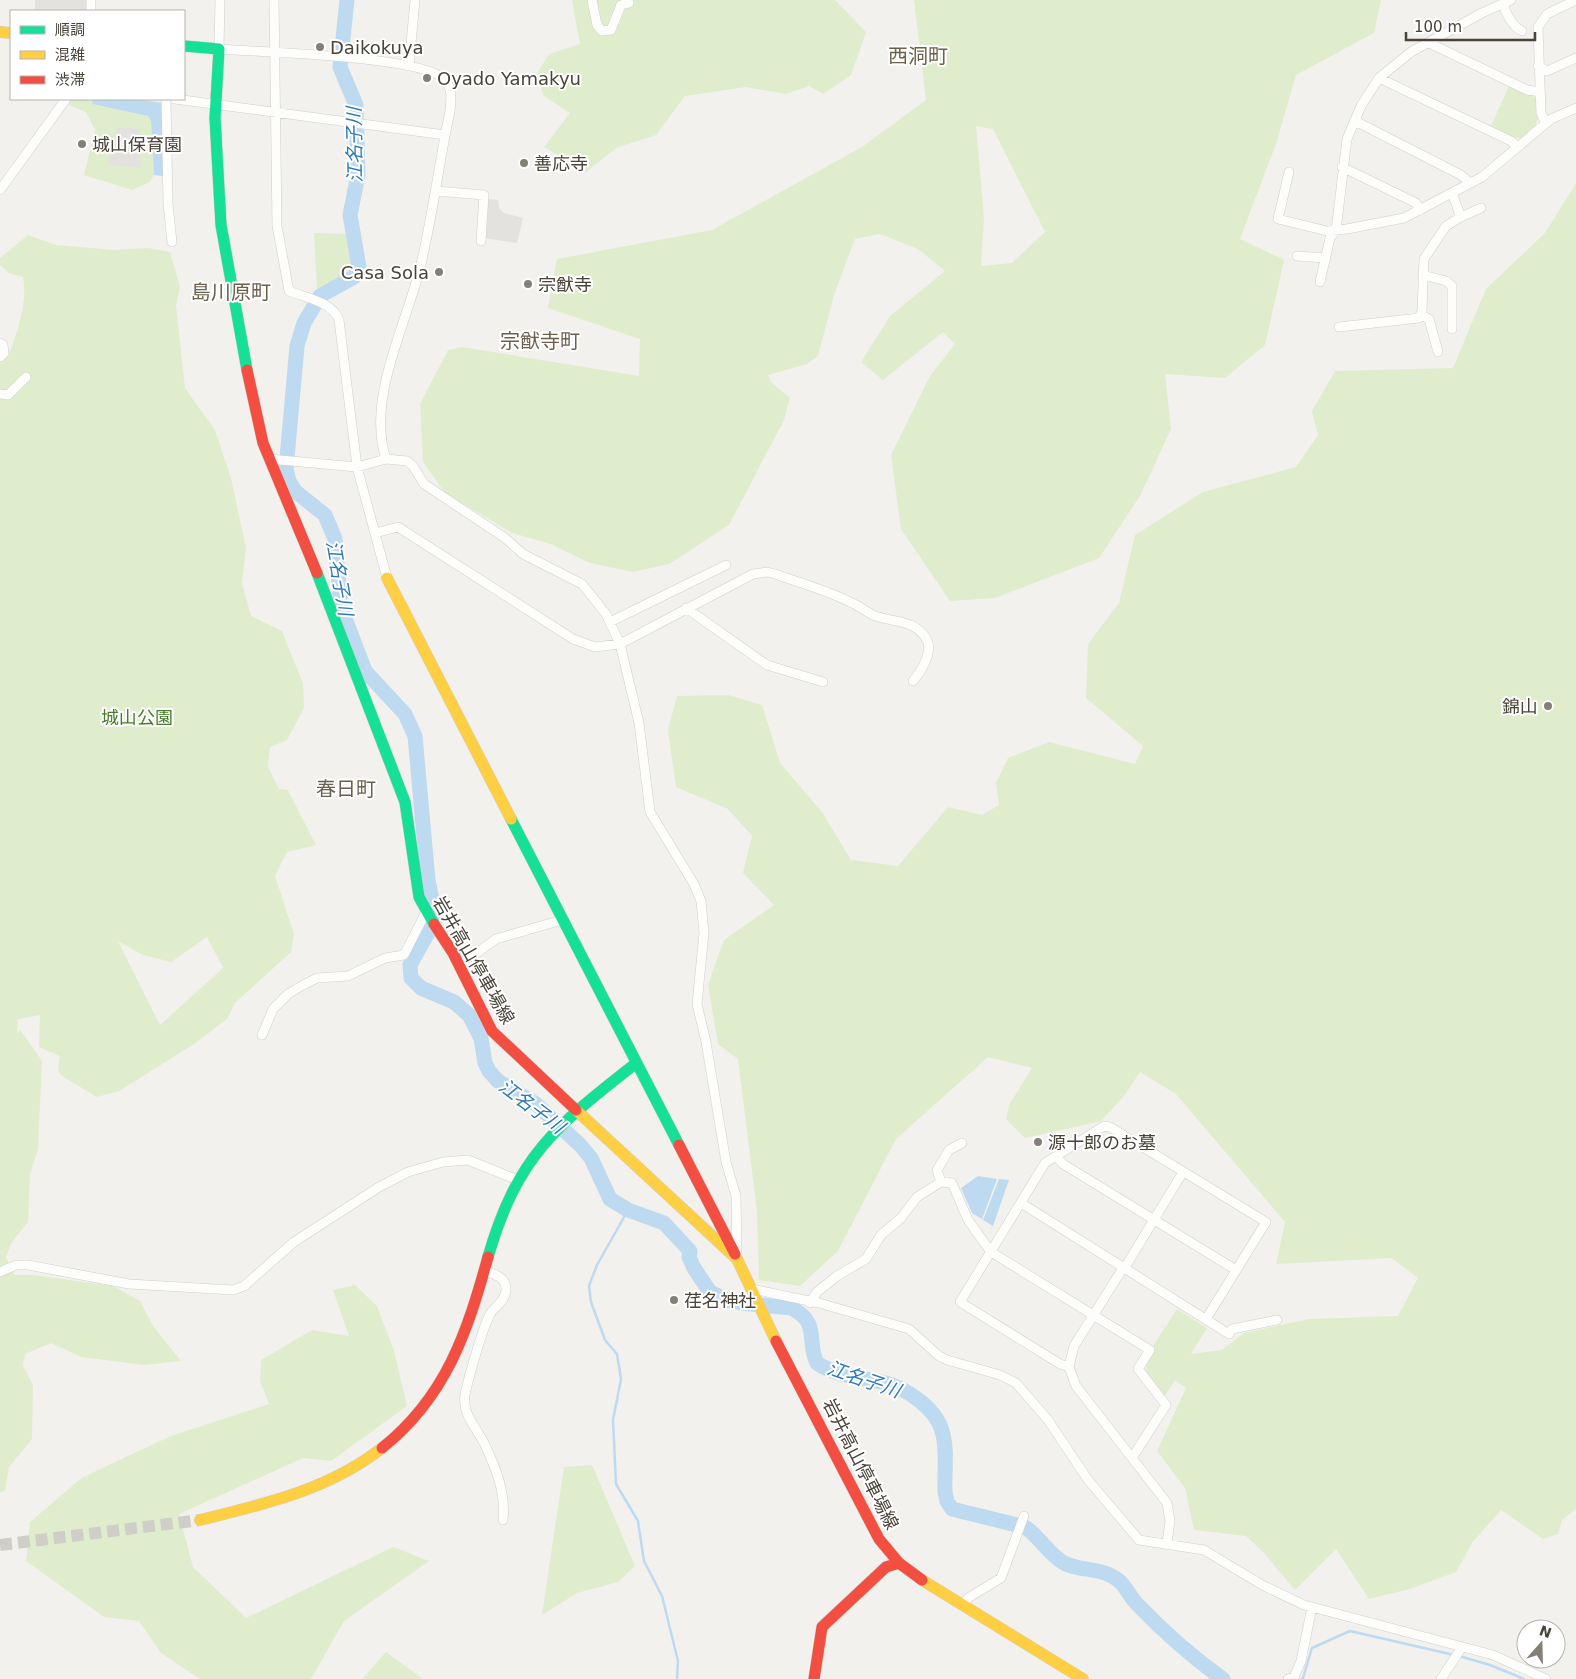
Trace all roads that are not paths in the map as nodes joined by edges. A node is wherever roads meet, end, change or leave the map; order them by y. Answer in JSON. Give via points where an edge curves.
{"nodes":[{"id":1,"x":220,"y":0,"type":"edge"},
{"id":2,"x":274,"y":0,"type":"edge"},
{"id":3,"x":415,"y":0,"type":"edge"},
{"id":4,"x":592,"y":0,"type":"edge"},
{"id":5,"x":1576,"y":0,"type":"edge"},
{"id":6,"x":1507,"y":2,"type":"edge"},
{"id":7,"x":629,"y":3,"type":"dead end"},
{"id":8,"x":1522,"y":31,"type":"dead end"},
{"id":9,"x":1430,"y":43,"type":"junction"},
{"id":10,"x":185,"y":46,"type":"edge"},
{"id":11,"x":219,"y":49,"type":"junction"},
{"id":12,"x":274,"y":53,"type":"junction"},
{"id":13,"x":1576,"y":58,"type":"edge"},
{"id":14,"x":408,"y":65,"type":"junction"},
{"id":15,"x":1538,"y":66,"type":"junction"},
{"id":16,"x":1379,"y":78,"type":"junction"},
{"id":17,"x":1540,"y":92,"type":"junction"},
{"id":18,"x":65,"y":100,"type":"edge"},
{"id":19,"x":166,"y":100,"type":"edge"},
{"id":20,"x":181,"y":100,"type":"edge"},
{"id":21,"x":215,"y":105,"type":"junction"},
{"id":22,"x":1576,"y":108,"type":"edge"},
{"id":23,"x":276,"y":112,"type":"junction"},
{"id":24,"x":1355,"y":121,"type":"junction"},
{"id":25,"x":1546,"y":123,"type":"junction"},
{"id":26,"x":445,"y":136,"type":"junction"},
{"id":27,"x":1518,"y":147,"type":"junction"},
{"id":28,"x":1342,"y":167,"type":"junction"},
{"id":29,"x":1289,"y":172,"type":"dead end"},
{"id":30,"x":1470,"y":183,"type":"junction"},
{"id":31,"x":0,"y":190,"type":"edge"},
{"id":32,"x":436,"y":192,"type":"junction"},
{"id":33,"x":1452,"y":193,"type":"junction"},
{"id":34,"x":1481,"y":208,"type":"dead end"},
{"id":35,"x":1420,"y":210,"type":"junction"},
{"id":36,"x":1460,"y":218,"type":"junction"},
{"id":37,"x":1336,"y":230,"type":"junction"},
{"id":38,"x":172,"y":242,"type":"dead end"},
{"id":39,"x":481,"y":242,"type":"dead end"},
{"id":40,"x":1297,"y":256,"type":"dead end"},
{"id":41,"x":1326,"y":258,"type":"junction"},
{"id":42,"x":1423,"y":275,"type":"junction"},
{"id":43,"x":1320,"y":282,"type":"dead end"},
{"id":44,"x":1421,"y":315,"type":"junction"},
{"id":45,"x":1339,"y":327,"type":"dead end"},
{"id":46,"x":1452,"y":329,"type":"dead end"},
{"id":47,"x":0,"y":343,"type":"edge"},
{"id":48,"x":1438,"y":352,"type":"dead end"},
{"id":49,"x":0,"y":357,"type":"edge"},
{"id":50,"x":26,"y":377,"type":"dead end"},
{"id":51,"x":0,"y":394,"type":"edge"},
{"id":52,"x":269,"y":459,"type":"junction"},
{"id":53,"x":386,"y":459,"type":"junction"},
{"id":54,"x":357,"y":467,"type":"junction"},
{"id":55,"x":375,"y":533,"type":"junction"},
{"id":56,"x":726,"y":565,"type":"dead end"},
{"id":57,"x":387,"y":578,"type":"joint"},
{"id":58,"x":686,"y":608,"type":"junction"},
{"id":59,"x":610,"y":622,"type":"junction"},
{"id":60,"x":620,"y":644,"type":"junction"},
{"id":61,"x":913,"y":681,"type":"dead end"},
{"id":62,"x":823,"y":682,"type":"dead end"},
{"id":63,"x":426,"y":913,"type":"junction"},
{"id":64,"x":562,"y":920,"type":"junction"},
{"id":65,"x":460,"y":965,"type":"junction"},
{"id":66,"x":262,"y":1035,"type":"dead end"},
{"id":67,"x":635,"y":1064,"type":"junction"},
{"id":68,"x":576,"y":1110,"type":"junction"},
{"id":69,"x":962,"y":1143,"type":"dead end"},
{"id":70,"x":1056,"y":1156,"type":"junction"},
{"id":71,"x":1183,"y":1172,"type":"junction"},
{"id":72,"x":518,"y":1180,"type":"junction"},
{"id":73,"x":941,"y":1182,"type":"junction"},
{"id":74,"x":1021,"y":1204,"type":"junction"},
{"id":75,"x":1154,"y":1220,"type":"junction"},
{"id":76,"x":991,"y":1252,"type":"junction"},
{"id":77,"x":737,"y":1259,"type":"junction"},
{"id":78,"x":1123,"y":1268,"type":"junction"},
{"id":79,"x":1236,"y":1270,"type":"junction"},
{"id":80,"x":485,"y":1271,"type":"junction"},
{"id":81,"x":0,"y":1272,"type":"edge"},
{"id":82,"x":752,"y":1292,"type":"junction"},
{"id":83,"x":810,"y":1303,"type":"junction"},
{"id":84,"x":1093,"y":1315,"type":"junction"},
{"id":85,"x":1206,"y":1319,"type":"junction"},
{"id":86,"x":1277,"y":1320,"type":"dead end"},
{"id":87,"x":1069,"y":1367,"type":"junction"},
{"id":88,"x":1132,"y":1458,"type":"junction"},
{"id":89,"x":1023,"y":1517,"type":"dead end"},
{"id":90,"x":200,"y":1520,"type":"tunnel mouth"},
{"id":91,"x":503,"y":1520,"type":"dead end"},
{"id":92,"x":1167,"y":1543,"type":"junction"},
{"id":93,"x":899,"y":1563,"type":"junction"},
{"id":94,"x":963,"y":1606,"type":"junction"},
{"id":95,"x":1312,"y":1607,"type":"junction"},
{"id":96,"x":1458,"y":1653,"type":"junction"},
{"id":97,"x":814,"y":1679,"type":"edge"},
{"id":98,"x":1083,"y":1679,"type":"edge"},
{"id":99,"x":1288,"y":1679,"type":"edge"},
{"id":100,"x":1441,"y":1679,"type":"edge"},
{"id":101,"x":1546,"y":1679,"type":"edge"}],
"edges":[{"from":1,"to":11,"type":"street"},
{"from":2,"to":12,"type":"street"},
{"from":3,"to":14,"type":"street"},
{"from":4,"to":7,"type":"street","via":[[597,25],[602,31],[611,30],[621,5]]},
{"from":5,"to":15,"type":"street","via":[[1541,19],[1537,33]]},
{"from":6,"to":8,"type":"street","via":[[1504,10]]},
{"from":6,"to":9,"type":"street"},
{"from":9,"to":16,"type":"street","via":[[1398,61]]},
{"from":9,"to":17,"type":"street","via":[[1527,90]]},
{"from":10,"to":11,"type":"main road"},
{"from":11,"to":12,"type":"street"},
{"from":11,"to":21,"type":"main road","name":"岩井高山停車場線"},
{"from":12,"to":14,"type":"street","via":[[394,61]]},
{"from":12,"to":23,"type":"street"},
{"from":13,"to":15,"type":"street","via":[[1547,71]]},
{"from":14,"to":26,"type":"street","via":[[432,71],[448,83],[450,111]]},
{"from":15,"to":17,"type":"street"},
{"from":16,"to":24,"type":"street"},
{"from":16,"to":27,"type":"street"},
{"from":17,"to":25,"type":"street","via":[[1541,113]]},
{"from":18,"to":31,"type":"street"},
{"from":19,"to":38,"type":"street"},
{"from":20,"to":21,"type":"street"},
{"from":21,"to":23,"type":"street"},
{"from":21,"to":52,"type":"main road","name":"岩井高山停車場線","via":[[216,171],[224,242],[251,392]]},
{"from":22,"to":25,"type":"street"},
{"from":23,"to":26,"type":"street"},
{"from":23,"to":54,"type":"street","via":[[277,226],[290,291],[337,313]]},
{"from":24,"to":28,"type":"street","via":[[1347,139]]},
{"from":24,"to":30,"type":"street","via":[[1461,175]]},
{"from":25,"to":27,"type":"street"},
{"from":26,"to":32,"type":"street"},
{"from":27,"to":30,"type":"street"},
{"from":28,"to":35,"type":"street","via":[[1416,203]]},
{"from":28,"to":37,"type":"street"},
{"from":29,"to":37,"type":"street","via":[[1278,219],[1327,231]]},
{"from":30,"to":33,"type":"street"},
{"from":32,"to":39,"type":"street","via":[[484,195]]},
{"from":32,"to":53,"type":"street","via":[[420,267],[387,373],[380,429]]},
{"from":33,"to":35,"type":"street"},
{"from":33,"to":36,"type":"street"},
{"from":34,"to":36,"type":"street"},
{"from":35,"to":37,"type":"street","via":[[1404,218]]},
{"from":36,"to":42,"type":"street","via":[[1446,226],[1426,256]]},
{"from":37,"to":41,"type":"street","via":[[1330,238]]},
{"from":40,"to":41,"type":"street"},
{"from":41,"to":43,"type":"street"},
{"from":42,"to":44,"type":"street"},
{"from":42,"to":46,"type":"street","via":[[1446,280],[1452,286]]},
{"from":44,"to":45,"type":"street","via":[[1419,318]]},
{"from":44,"to":48,"type":"street","via":[[1429,320]]},
{"from":47,"to":49,"type":"street","via":[[4,352]]},
{"from":50,"to":51,"type":"street","via":[[8,395]]},
{"from":52,"to":54,"type":"street"},
{"from":52,"to":63,"type":"main road","name":"岩井高山停車場線","via":[[340,628],[405,802],[416,889]]},
{"from":53,"to":54,"type":"street"},
{"from":53,"to":59,"type":"street","via":[[411,463],[424,484],[505,538],[523,554],[582,584]]},
{"from":54,"to":55,"type":"street"},
{"from":55,"to":57,"type":"street"},
{"from":55,"to":60,"type":"street","via":[[398,527],[582,643],[600,647]]},
{"from":56,"to":59,"type":"street"},
{"from":57,"to":64,"type":"main road"},
{"from":58,"to":60,"type":"street"},
{"from":58,"to":61,"type":"street","via":[[753,574],[775,574],[851,602],[878,616],[899,620],[920,631],[929,646],[922,669]]},
{"from":58,"to":62,"type":"street","via":[[767,665]]},
{"from":59,"to":60,"type":"street"},
{"from":60,"to":77,"type":"street","via":[[639,723],[650,812],[701,901],[704,933],[697,1004],[726,1162],[736,1196]]},
{"from":63,"to":65,"type":"main road","name":"岩井高山停車場線"},
{"from":63,"to":66,"type":"street","via":[[404,955],[386,958],[348,976],[317,978],[303,985],[288,994],[274,1009]]},
{"from":64,"to":65,"type":"street","via":[[496,939]]},
{"from":64,"to":67,"type":"main road"},
{"from":65,"to":68,"type":"main road","name":"岩井高山停車場線","via":[[492,1032]]},
{"from":67,"to":68,"type":"main road"},
{"from":67,"to":77,"type":"main road"},
{"from":68,"to":72,"type":"main road","via":[[551,1134]]},
{"from":68,"to":77,"type":"main road","name":"岩井高山停車場線"},
{"from":69,"to":73,"type":"street","via":[[949,1150],[937,1170]]},
{"from":70,"to":71,"type":"street","via":[[1107,1126]]},
{"from":70,"to":74,"type":"street","via":[[1045,1163]]},
{"from":70,"to":75,"type":"street","via":[[1063,1164]]},
{"from":71,"to":75,"type":"street"},
{"from":71,"to":79,"type":"street","via":[[1266,1222]]},
{"from":72,"to":80,"type":"main road","via":[[495,1228]]},
{"from":72,"to":81,"type":"street","via":[[468,1160],[443,1162],[408,1172],[294,1242],[244,1286],[233,1290],[129,1284],[28,1265],[16,1265]]},
{"from":73,"to":76,"type":"street","via":[[952,1183],[968,1220]]},
{"from":73,"to":83,"type":"street","via":[[913,1200],[900,1218],[881,1235],[866,1259],[816,1292]]},
{"from":74,"to":76,"type":"street"},
{"from":74,"to":78,"type":"street"},
{"from":75,"to":78,"type":"street"},
{"from":75,"to":79,"type":"street"},
{"from":76,"to":84,"type":"street"},
{"from":76,"to":87,"type":"street","via":[[960,1302]]},
{"from":77,"to":82,"type":"main road","name":"岩井高山停車場線"},
{"from":78,"to":84,"type":"street"},
{"from":78,"to":85,"type":"street"},
{"from":79,"to":85,"type":"street"},
{"from":80,"to":90,"type":"main road","via":[[455,1361],[422,1410],[390,1443],[354,1469],[316,1488]]},
{"from":80,"to":91,"type":"street","via":[[499,1276],[506,1290],[488,1318],[466,1390],[464,1409],[497,1473],[503,1499]]},
{"from":82,"to":83,"type":"street"},
{"from":82,"to":93,"type":"main road","name":"岩井高山停車場線","via":[[878,1539]]},
{"from":83,"to":92,"type":"street","via":[[820,1303],[909,1329],[939,1356],[1000,1374],[1016,1384],[1048,1420],[1073,1461],[1133,1534],[1145,1542]]},
{"from":84,"to":87,"type":"street","via":[[1074,1346]]},
{"from":84,"to":88,"type":"street","via":[[1150,1350],[1138,1369],[1166,1405]]},
{"from":85,"to":86,"type":"street","via":[[1229,1334],[1232,1330]]},
{"from":87,"to":88,"type":"street","via":[[1076,1386]]},
{"from":88,"to":92,"type":"street","via":[[1167,1503],[1170,1521]]},
{"from":89,"to":94,"type":"street","via":[[1001,1578],[968,1598]]},
{"from":92,"to":95,"type":"street","via":[[1204,1550],[1264,1586]]},
{"from":93,"to":94,"type":"main road","name":"岩井高山停車場線"},
{"from":93,"to":97,"type":"main road","via":[[886,1567],[822,1627],[816,1649]]},
{"from":94,"to":98,"type":"main road","name":"岩井高山停車場線"},
{"from":95,"to":96,"type":"street"},
{"from":95,"to":99,"type":"street","via":[[1301,1661],[1294,1677]]},
{"from":96,"to":100,"type":"street"},
{"from":96,"to":101,"type":"street","via":[[1509,1661]]}]}
